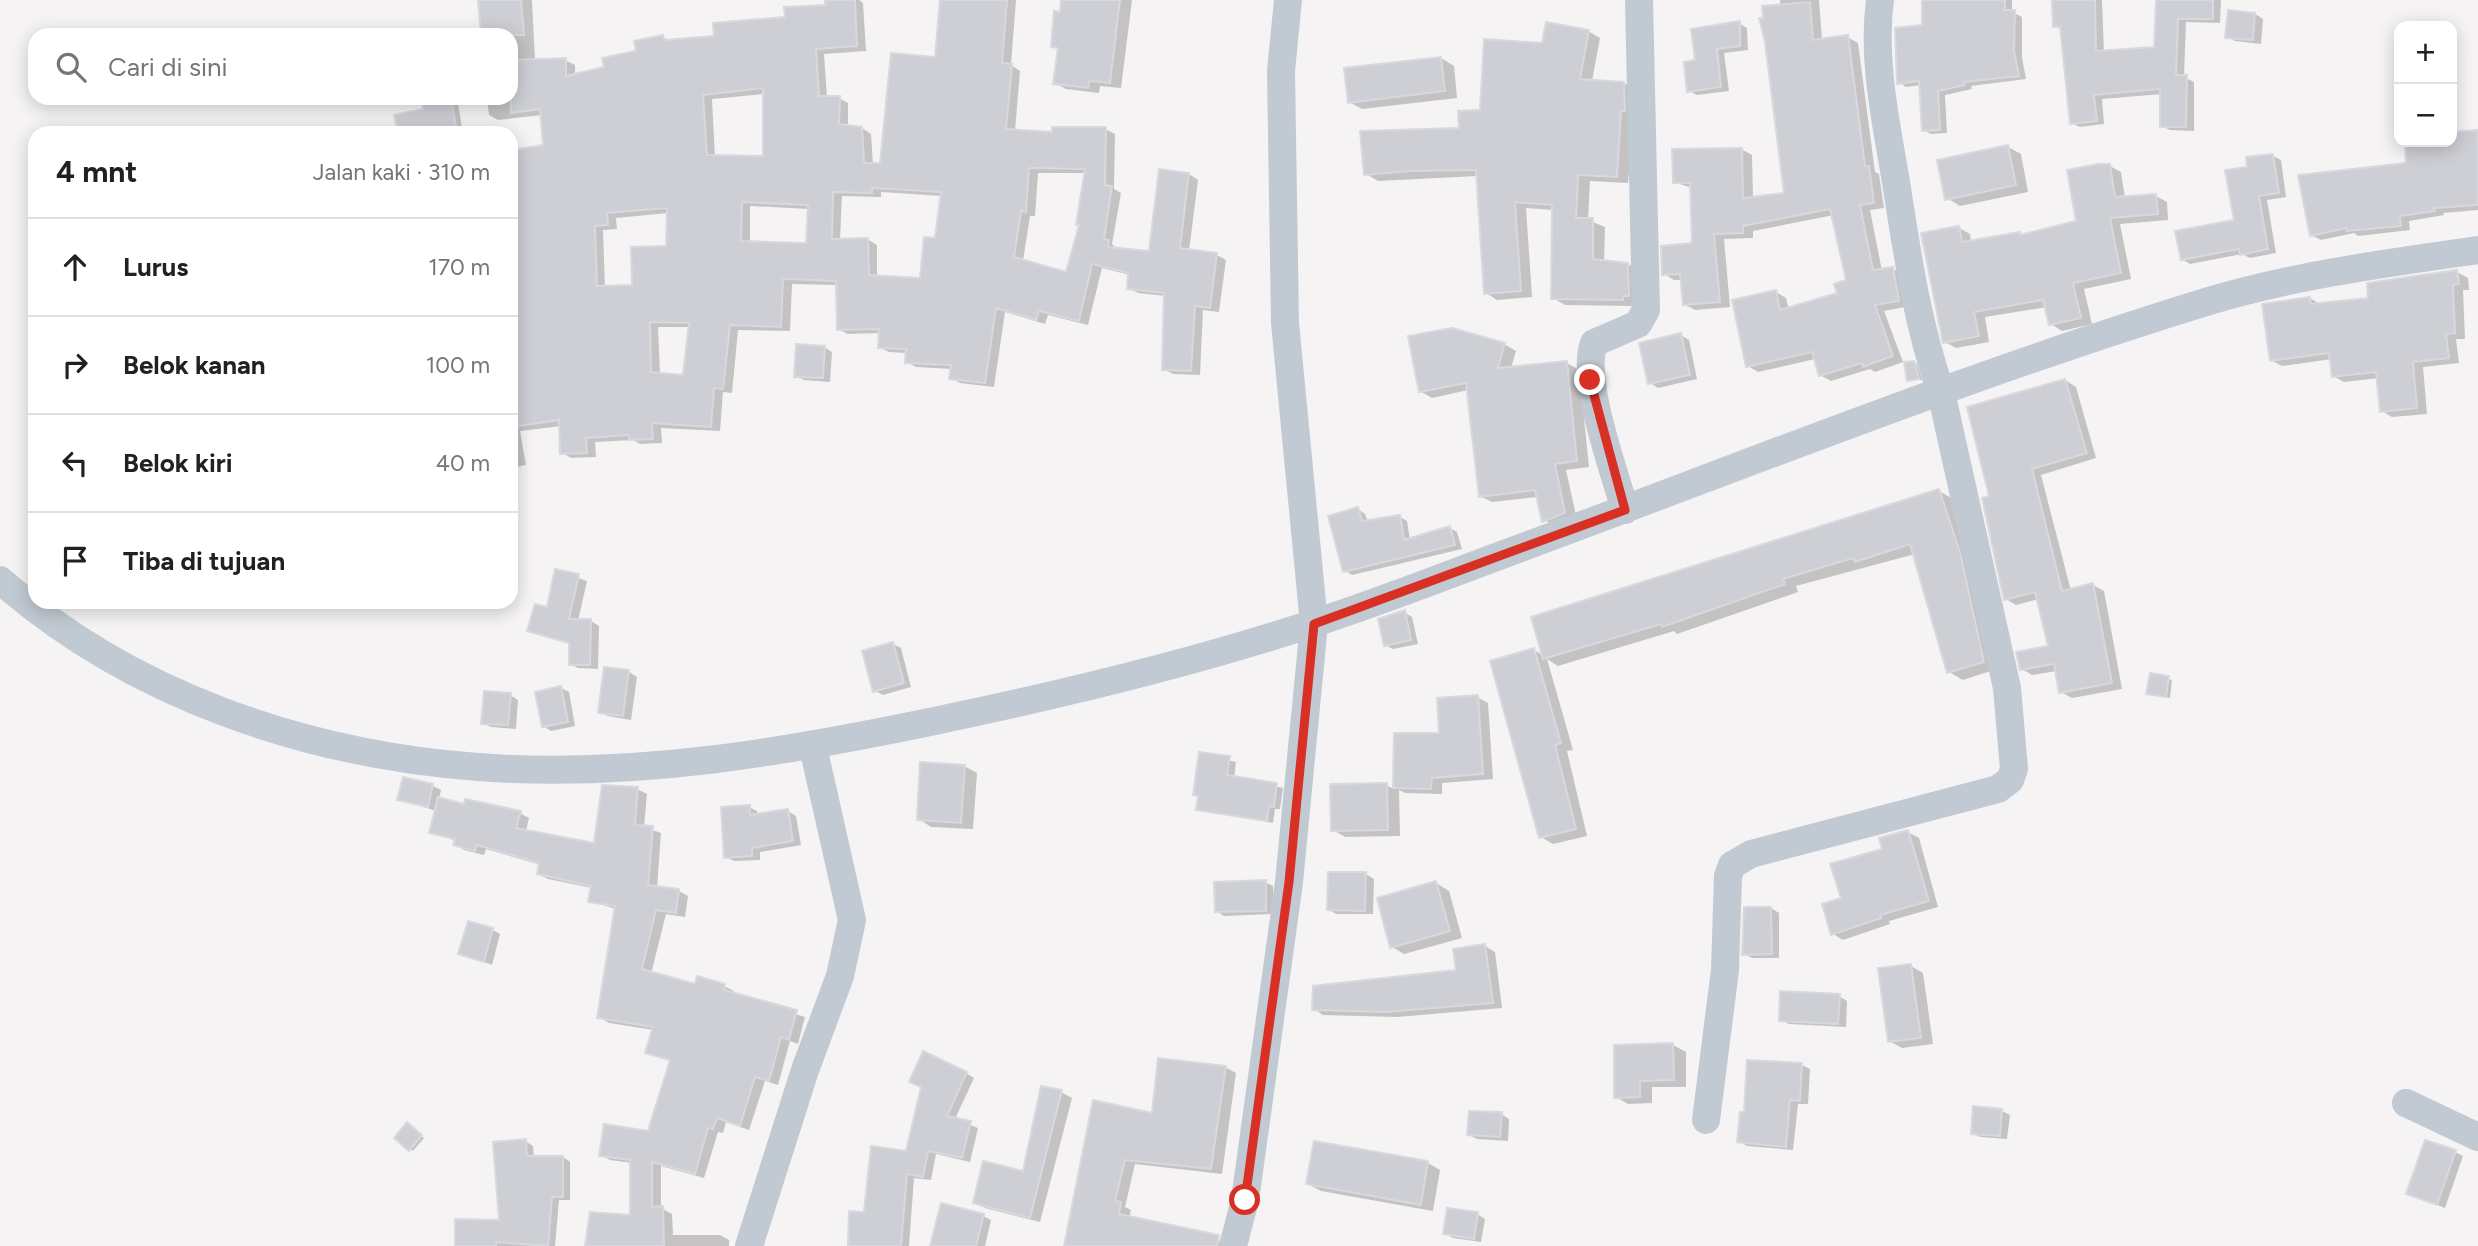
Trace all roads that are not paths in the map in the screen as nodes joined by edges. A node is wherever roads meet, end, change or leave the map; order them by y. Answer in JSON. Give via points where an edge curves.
{"nodes":[{"id":1,"x":1288,"y":0,"type":"edge"},
{"id":2,"x":1639,"y":0,"type":"edge"},
{"id":3,"x":1880,"y":0,"type":"edge"},
{"id":4,"x":2478,"y":250,"type":"edge"},
{"id":5,"x":1941,"y":392,"type":"junction"},
{"id":6,"x":1625,"y":510,"type":"junction"},
{"id":7,"x":0,"y":580,"type":"edge"},
{"id":8,"x":28,"y":604,"type":"edge"},
{"id":9,"x":33,"y":609,"type":"edge"},
{"id":10,"x":1314,"y":624,"type":"junction"},
{"id":11,"x":813,"y":747,"type":"junction"},
{"id":12,"x":2406,"y":1103,"type":"dead end"},
{"id":13,"x":1706,"y":1120,"type":"dead end"},
{"id":14,"x":2478,"y":1137,"type":"edge"},
{"id":15,"x":749,"y":1246,"type":"edge"},
{"id":16,"x":1233,"y":1246,"type":"edge"}],
"edges":[{"from":1,"to":10,"type":"street","via":[[1281,71],[1285,323]]},
{"from":2,"to":6,"type":"street","via":[[1646,310],[1637,324],[1594,343],[1590,354],[1590,380]]},
{"from":3,"to":5,"type":"street","via":[[1876,44],[1884,113],[1925,345]]},
{"from":4,"to":5,"type":"street","via":[[2392,262],[2225,297]]},
{"from":5,"to":6,"type":"street"},
{"from":5,"to":13,"type":"street","via":[[2007,688],[2014,769],[2010,780],[1998,789],[1751,854],[1732,865],[1725,970]]},
{"from":6,"to":10,"type":"street"},
{"from":7,"to":8,"type":"street"},
{"from":9,"to":11,"type":"street","via":[[133,673],[207,707],[378,755],[479,768],[605,769]]},
{"from":10,"to":11,"type":"street","via":[[1119,682]]},
{"from":10,"to":16,"type":"street","via":[[1289,882],[1245,1200]]},
{"from":11,"to":15,"type":"street","via":[[852,920],[840,976]]},
{"from":12,"to":14,"type":"street"}]}
